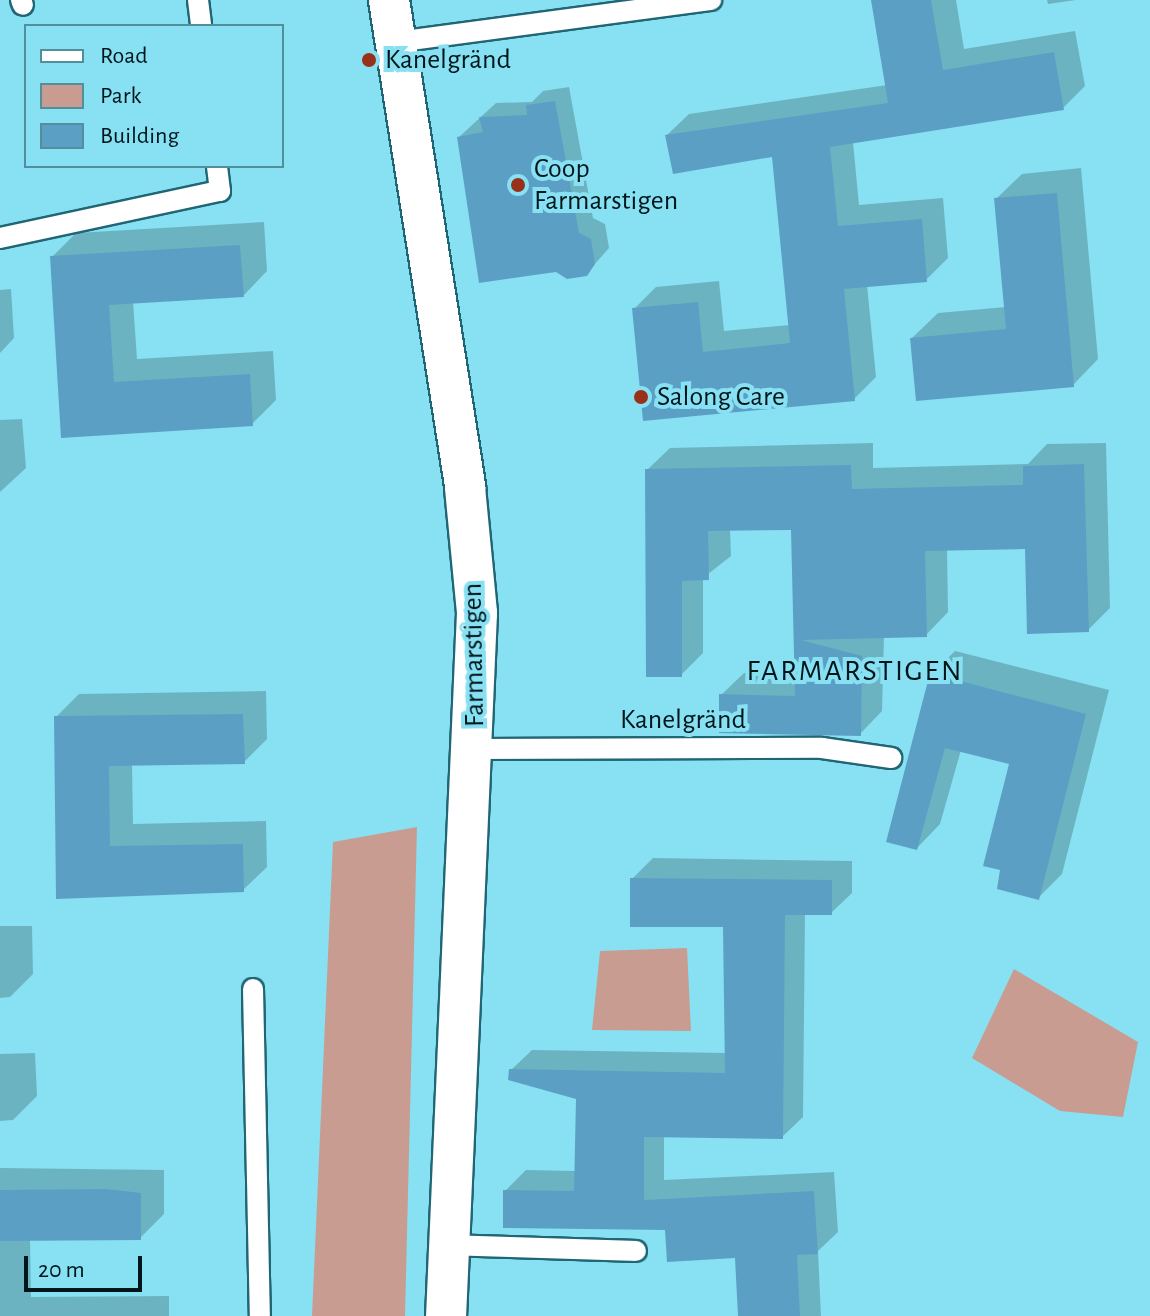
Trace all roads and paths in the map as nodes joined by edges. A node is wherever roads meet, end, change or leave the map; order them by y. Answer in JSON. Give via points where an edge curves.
{"nodes":[{"id":1,"x":198,"y":0,"type":"edge"},
{"id":2,"x":389,"y":0,"type":"edge"},
{"id":3,"x":711,"y":0,"type":"edge"},
{"id":4,"x":201,"y":24,"type":"edge"},
{"id":5,"x":396,"y":42,"type":"junction"},
{"id":6,"x":217,"y":168,"type":"edge"},
{"id":7,"x":0,"y":238,"type":"edge"},
{"id":8,"x":475,"y":749,"type":"junction"},
{"id":9,"x":891,"y":758,"type":"dead end"},
{"id":10,"x":253,"y":989,"type":"dead end"},
{"id":11,"x":448,"y":1245,"type":"junction"},
{"id":12,"x":636,"y":1251,"type":"dead end"},
{"id":13,"x":260,"y":1316,"type":"edge"},
{"id":14,"x":446,"y":1316,"type":"edge"}],
"edges":[{"from":1,"to":4,"type":"lane"},
{"from":2,"to":5,"type":"street","name":"Farmarstigen"},
{"from":3,"to":5,"type":"lane"},
{"from":5,"to":8,"type":"street","name":"Farmarstigen","via":[[465,488],[477,613]]},
{"from":6,"to":7,"type":"lane","via":[[220,191]]},
{"from":8,"to":9,"type":"lane","name":"Kanelgränd","via":[[822,748]]},
{"from":8,"to":11,"type":"street","name":"Farmarstigen"},
{"from":10,"to":13,"type":"lane"},
{"from":11,"to":12,"type":"lane"},
{"from":11,"to":14,"type":"street","name":"Farmarstigen"}]}
